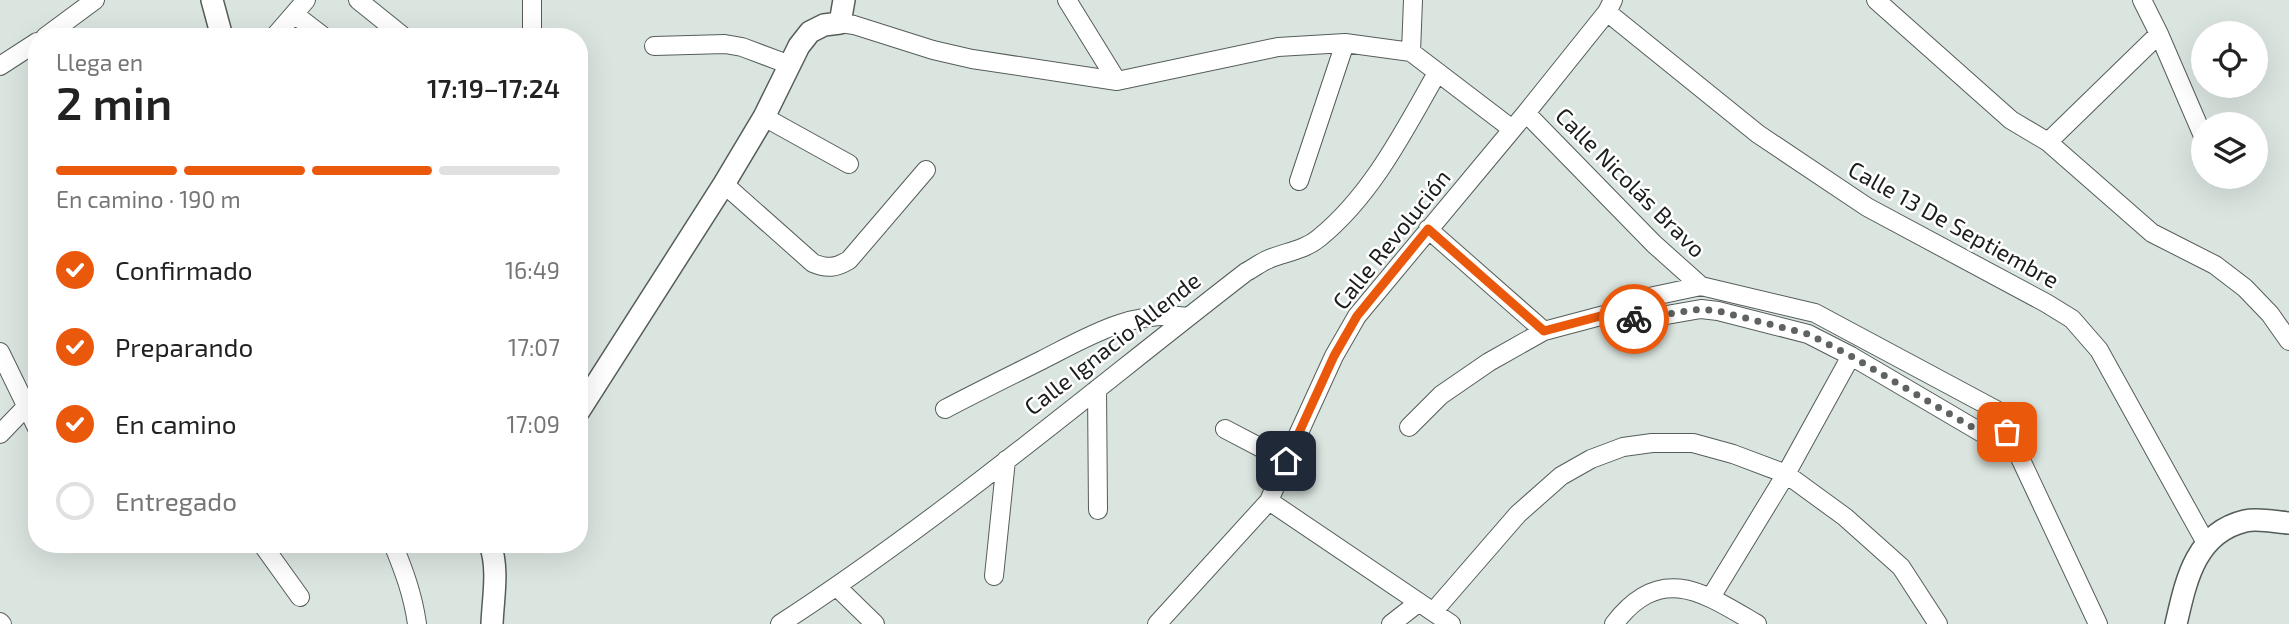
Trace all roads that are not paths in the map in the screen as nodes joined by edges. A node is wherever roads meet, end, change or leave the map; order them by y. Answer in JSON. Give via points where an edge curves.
{"nodes":[{"id":1,"x":95,"y":0,"type":"edge"},
{"id":2,"x":212,"y":0,"type":"edge"},
{"id":3,"x":358,"y":0,"type":"edge"},
{"id":4,"x":845,"y":0,"type":"edge"},
{"id":5,"x":1067,"y":0,"type":"edge"},
{"id":6,"x":1413,"y":0,"type":"edge"},
{"id":7,"x":1876,"y":0,"type":"edge"},
{"id":8,"x":2142,"y":0,"type":"edge"},
{"id":9,"x":530,"y":3,"type":"edge"},
{"id":10,"x":1610,"y":6,"type":"edge"},
{"id":11,"x":300,"y":7,"type":"edge"},
{"id":12,"x":840,"y":23,"type":"junction"},
{"id":13,"x":57,"y":28,"type":"edge"},
{"id":14,"x":220,"y":28,"type":"edge"},
{"id":15,"x":282,"y":28,"type":"edge"},
{"id":16,"x":317,"y":28,"type":"edge"},
{"id":17,"x":393,"y":28,"type":"edge"},
{"id":18,"x":531,"y":28,"type":"edge"},
{"id":19,"x":2159,"y":34,"type":"junction"},
{"id":20,"x":1345,"y":43,"type":"junction"},
{"id":21,"x":654,"y":46,"type":"dead end"},
{"id":22,"x":28,"y":48,"type":"edge"},
{"id":23,"x":1411,"y":52,"type":"junction"},
{"id":24,"x":790,"y":65,"type":"junction"},
{"id":25,"x":0,"y":66,"type":"edge"},
{"id":26,"x":1437,"y":73,"type":"junction"},
{"id":27,"x":1117,"y":81,"type":"junction"},
{"id":28,"x":2193,"y":112,"type":"edge"},
{"id":29,"x":1526,"y":113,"type":"junction"},
{"id":30,"x":764,"y":117,"type":"junction"},
{"id":31,"x":1512,"y":129,"type":"junction"},
{"id":32,"x":2048,"y":142,"type":"junction"},
{"id":33,"x":849,"y":163,"type":"dead end"},
{"id":34,"x":926,"y":170,"type":"dead end"},
{"id":35,"x":1300,"y":181,"type":"dead end"},
{"id":36,"x":724,"y":184,"type":"junction"},
{"id":37,"x":1428,"y":229,"type":"junction"},
{"id":38,"x":1702,"y":286,"type":"junction"},
{"id":39,"x":1608,"y":314,"type":"junction"},
{"id":40,"x":1188,"y":317,"type":"junction"},
{"id":41,"x":1544,"y":331,"type":"junction"},
{"id":42,"x":2289,"y":341,"type":"edge"},
{"id":43,"x":0,"y":352,"type":"edge"},
{"id":44,"x":1851,"y":356,"type":"junction"},
{"id":45,"x":1097,"y":389,"type":"junction"},
{"id":46,"x":588,"y":397,"type":"edge"},
{"id":47,"x":25,"y":408,"type":"junction"},
{"id":48,"x":946,"y":409,"type":"dead end"},
{"id":49,"x":28,"y":413,"type":"edge"},
{"id":50,"x":1409,"y":427,"type":"dead end"},
{"id":51,"x":1225,"y":429,"type":"dead end"},
{"id":52,"x":2007,"y":432,"type":"junction"},
{"id":53,"x":0,"y":434,"type":"edge"},
{"id":54,"x":1006,"y":460,"type":"junction"},
{"id":55,"x":1286,"y":461,"type":"junction"},
{"id":56,"x":1786,"y":474,"type":"junction"},
{"id":57,"x":1269,"y":501,"type":"junction"},
{"id":58,"x":1098,"y":510,"type":"dead end"},
{"id":59,"x":2289,"y":523,"type":"edge"},
{"id":60,"x":2206,"y":543,"type":"junction"},
{"id":61,"x":268,"y":553,"type":"edge"},
{"id":62,"x":397,"y":553,"type":"edge"},
{"id":63,"x":494,"y":553,"type":"edge"},
{"id":64,"x":994,"y":576,"type":"dead end"},
{"id":65,"x":837,"y":587,"type":"junction"},
{"id":66,"x":300,"y":597,"type":"dead end"},
{"id":67,"x":1711,"y":597,"type":"junction"},
{"id":68,"x":1425,"y":608,"type":"junction"},
{"id":69,"x":416,"y":624,"type":"edge"},
{"id":70,"x":492,"y":624,"type":"edge"},
{"id":71,"x":780,"y":624,"type":"edge"},
{"id":72,"x":875,"y":624,"type":"edge"},
{"id":73,"x":1157,"y":624,"type":"edge"},
{"id":74,"x":1391,"y":624,"type":"edge"},
{"id":75,"x":1451,"y":624,"type":"edge"},
{"id":76,"x":1614,"y":624,"type":"edge"},
{"id":77,"x":1757,"y":624,"type":"edge"},
{"id":78,"x":1938,"y":624,"type":"edge"},
{"id":79,"x":2098,"y":624,"type":"edge"},
{"id":80,"x":2176,"y":624,"type":"edge"}],
"edges":[{"from":1,"to":13,"type":"street"},
{"from":2,"to":14,"type":"street"},
{"from":3,"to":17,"type":"street"},
{"from":4,"to":12,"type":"street"},
{"from":5,"to":27,"type":"street"},
{"from":6,"to":23,"type":"street"},
{"from":7,"to":32,"type":"street","via":[[2011,120]]},
{"from":8,"to":19,"type":"street"},
{"from":9,"to":18,"type":"street"},
{"from":10,"to":29,"type":"street","name":"Calle Revolución"},
{"from":10,"to":60,"type":"street","name":"Calle 13 De Septiembre","via":[[1758,134],[1867,207],[2072,319],[2099,350]]},
{"from":11,"to":15,"type":"street"},
{"from":11,"to":16,"type":"street"},
{"from":12,"to":24,"type":"street","via":[[810,32]]},
{"from":12,"to":27,"type":"street","via":[[972,59]]},
{"from":19,"to":28,"type":"street"},
{"from":19,"to":32,"type":"street"},
{"from":20,"to":23,"type":"street"},
{"from":20,"to":27,"type":"street","via":[[1278,47]]},
{"from":20,"to":35,"type":"street"},
{"from":21,"to":24,"type":"street","via":[[725,44]]},
{"from":22,"to":25,"type":"street"},
{"from":23,"to":26,"type":"street"},
{"from":24,"to":30,"type":"street"},
{"from":26,"to":31,"type":"street"},
{"from":26,"to":40,"type":"street","name":"Calle Ignacio Allende","via":[[1384,166],[1318,240],[1246,272]]},
{"from":29,"to":31,"type":"street","name":"Calle Revolución"},
{"from":29,"to":38,"type":"street","name":"Calle Nicolás Bravo","via":[[1654,244]]},
{"from":30,"to":33,"type":"street"},
{"from":30,"to":36,"type":"street"},
{"from":31,"to":37,"type":"street","name":"Calle Revolución"},
{"from":32,"to":42,"type":"street","via":[[2152,233],[2215,265],[2245,288]]},
{"from":34,"to":36,"type":"street","via":[[849,261],[831,268],[813,263]]},
{"from":36,"to":46,"type":"street"},
{"from":37,"to":41,"type":"street"},
{"from":37,"to":55,"type":"street","name":"Calle Revolución","via":[[1357,316]]},
{"from":38,"to":39,"type":"street","via":[[1635,300]]},
{"from":38,"to":52,"type":"street","via":[[1815,313],[1998,411]]},
{"from":39,"to":41,"type":"street"},
{"from":39,"to":44,"type":"street","via":[[1638,320],[1688,310],[1718,311],[1808,334]]},
{"from":40,"to":45,"type":"street","name":"Calle Ignacio Allende"},
{"from":40,"to":48,"type":"street","via":[[1166,314],[1105,328]]},
{"from":41,"to":50,"type":"street","via":[[1441,395]]},
{"from":43,"to":47,"type":"street"},
{"from":44,"to":52,"type":"street","via":[[1982,433]]},
{"from":44,"to":56,"type":"street"},
{"from":45,"to":54,"type":"street","name":"Calle Ignacio Allende"},
{"from":45,"to":58,"type":"street"},
{"from":47,"to":49,"type":"street"},
{"from":47,"to":53,"type":"street"},
{"from":51,"to":55,"type":"street"},
{"from":52,"to":79,"type":"street"},
{"from":54,"to":64,"type":"street"},
{"from":54,"to":65,"type":"street","name":"Calle Ignacio Allende"},
{"from":55,"to":57,"type":"street","name":"Calle Revolución"},
{"from":56,"to":67,"type":"street"},
{"from":56,"to":68,"type":"street","via":[[1693,443],[1623,447],[1561,476]]},
{"from":56,"to":78,"type":"street","via":[[1901,566]]},
{"from":57,"to":68,"type":"street"},
{"from":57,"to":73,"type":"street","name":"Calle Revolución"},
{"from":59,"to":60,"type":"street","via":[[2247,520]]},
{"from":60,"to":80,"type":"street","via":[[2192,565]]},
{"from":61,"to":66,"type":"street"},
{"from":62,"to":69,"type":"street","via":[[414,602]]},
{"from":63,"to":70,"type":"street"},
{"from":65,"to":71,"type":"street","name":"Calle Ignacio Allende"},
{"from":65,"to":72,"type":"street"},
{"from":67,"to":76,"type":"street","via":[[1680,587],[1662,589],[1632,603]]},
{"from":67,"to":77,"type":"street"},
{"from":68,"to":74,"type":"street"},
{"from":68,"to":75,"type":"street"}]}
